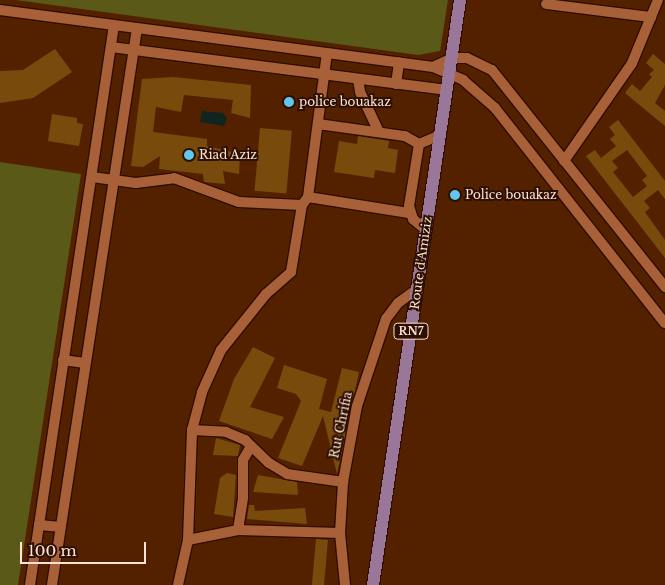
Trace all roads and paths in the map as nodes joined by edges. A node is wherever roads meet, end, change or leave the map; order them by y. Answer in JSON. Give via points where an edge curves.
{"nodes":[{"id":1,"x":460,"y":0,"type":"edge"},
{"id":2,"x":658,"y":0,"type":"edge"},
{"id":3,"x":546,"y":4,"type":"dead end"},
{"id":4,"x":0,"y":10,"type":"edge"},
{"id":5,"x":651,"y":17,"type":"junction"},
{"id":6,"x":114,"y":25,"type":"junction"},
{"id":7,"x":137,"y":28,"type":"junction"},
{"id":8,"x":112,"y":47,"type":"junction"},
{"id":9,"x":133,"y":50,"type":"junction"},
{"id":10,"x":328,"y":53,"type":"junction"},
{"id":11,"x":452,"y":58,"type":"junction"},
{"id":12,"x":399,"y":62,"type":"junction"},
{"id":13,"x":433,"y":66,"type":"junction"},
{"id":14,"x":324,"y":75,"type":"junction"},
{"id":15,"x":449,"y":76,"type":"junction"},
{"id":16,"x":358,"y":79,"type":"junction"},
{"id":17,"x":396,"y":84,"type":"junction"},
{"id":18,"x":447,"y":90,"type":"junction"},
{"id":19,"x":318,"y":124,"type":"junction"},
{"id":20,"x":379,"y":132,"type":"junction"},
{"id":21,"x":440,"y":136,"type":"junction"},
{"id":22,"x":419,"y":144,"type":"junction"},
{"id":23,"x":564,"y":161,"type":"junction"},
{"id":24,"x":92,"y":177,"type":"junction"},
{"id":25,"x":112,"y":179,"type":"junction"},
{"id":26,"x":305,"y":201,"type":"junction"},
{"id":27,"x":409,"y":213,"type":"junction"},
{"id":28,"x":426,"y":230,"type":"junction"},
{"id":29,"x":665,"y":287,"type":"edge"},
{"id":30,"x":417,"y":289,"type":"junction"},
{"id":31,"x":665,"y":323,"type":"edge"},
{"id":32,"x":63,"y":360,"type":"junction"},
{"id":33,"x":85,"y":363,"type":"junction"},
{"id":34,"x":192,"y":430,"type":"junction"},
{"id":35,"x":251,"y":446,"type":"junction"},
{"id":36,"x":342,"y":482,"type":"junction"},
{"id":37,"x":39,"y":525,"type":"junction"},
{"id":38,"x":61,"y":526,"type":"junction"},
{"id":39,"x":238,"y":530,"type":"junction"},
{"id":40,"x":340,"y":533,"type":"junction"},
{"id":41,"x":188,"y":540,"type":"junction"},
{"id":42,"x":30,"y":585,"type":"edge"},
{"id":43,"x":52,"y":585,"type":"edge"},
{"id":44,"x":178,"y":585,"type":"edge"},
{"id":45,"x":345,"y":585,"type":"edge"},
{"id":46,"x":373,"y":585,"type":"edge"}],
"edges":[{"from":1,"to":11,"type":"main road","name":"Route d'Amiziz","number":"RN7"},
{"from":2,"to":5,"type":"street"},
{"from":3,"to":5,"type":"street"},
{"from":4,"to":6,"type":"street"},
{"from":5,"to":23,"type":"street","via":[[632,64]]},
{"from":6,"to":7,"type":"street"},
{"from":6,"to":8,"type":"street"},
{"from":7,"to":9,"type":"street"},
{"from":7,"to":10,"type":"street"},
{"from":8,"to":9,"type":"street"},
{"from":8,"to":24,"type":"street"},
{"from":9,"to":14,"type":"street"},
{"from":9,"to":25,"type":"street"},
{"from":10,"to":12,"type":"street"},
{"from":10,"to":14,"type":"street"},
{"from":11,"to":13,"type":"street"},
{"from":11,"to":15,"type":"main road","name":"Route d'Amiziz","number":"RN7"},
{"from":11,"to":23,"type":"street","via":[[482,62],[492,70]]},
{"from":12,"to":13,"type":"street"},
{"from":12,"to":17,"type":"street"},
{"from":13,"to":15,"type":"street"},
{"from":14,"to":16,"type":"street"},
{"from":14,"to":19,"type":"street"},
{"from":15,"to":18,"type":"main road","name":"Route d'Amiziz","number":"RN7"},
{"from":15,"to":31,"type":"street","via":[[474,88],[495,108]]},
{"from":16,"to":17,"type":"street"},
{"from":16,"to":20,"type":"street","via":[[360,92]]},
{"from":17,"to":18,"type":"street"},
{"from":18,"to":21,"type":"main road","name":"Route d'Amiziz","number":"RN7"},
{"from":19,"to":20,"type":"street"},
{"from":19,"to":26,"type":"street"},
{"from":20,"to":22,"type":"street","via":[[405,136]]},
{"from":21,"to":22,"type":"street"},
{"from":21,"to":28,"type":"main road","name":"Route d'Amiziz","number":"RN7"},
{"from":22,"to":27,"type":"street"},
{"from":23,"to":29,"type":"street"},
{"from":24,"to":25,"type":"street"},
{"from":24,"to":32,"type":"street"},
{"from":25,"to":26,"type":"street","via":[[136,182],[174,178],[239,202]]},
{"from":25,"to":33,"type":"street"},
{"from":26,"to":27,"type":"street"},
{"from":26,"to":34,"type":"street","via":[[291,272],[266,294],[221,350]]},
{"from":27,"to":28,"type":"street"},
{"from":28,"to":30,"type":"main road","name":"Route d'Amiziz","number":"RN7"},
{"from":30,"to":36,"type":"street","name":"Rut Chrifia","via":[[398,302],[386,319],[357,406]]},
{"from":30,"to":46,"type":"main road","name":"Route d'Amiziz","number":"RN7"},
{"from":32,"to":33,"type":"street"},
{"from":32,"to":37,"type":"street"},
{"from":33,"to":38,"type":"street"},
{"from":34,"to":35,"type":"street","via":[[226,432]]},
{"from":34,"to":41,"type":"street"},
{"from":35,"to":36,"type":"street","via":[[287,474]]},
{"from":35,"to":39,"type":"street","via":[[243,460],[243,497]]},
{"from":36,"to":40,"type":"street","name":"Rut Chrifia"},
{"from":37,"to":38,"type":"street"},
{"from":37,"to":42,"type":"street"},
{"from":38,"to":43,"type":"street"},
{"from":39,"to":40,"type":"street"},
{"from":39,"to":41,"type":"street"},
{"from":40,"to":45,"type":"street","name":"Rut Chrifia"},
{"from":41,"to":44,"type":"street"}]}
